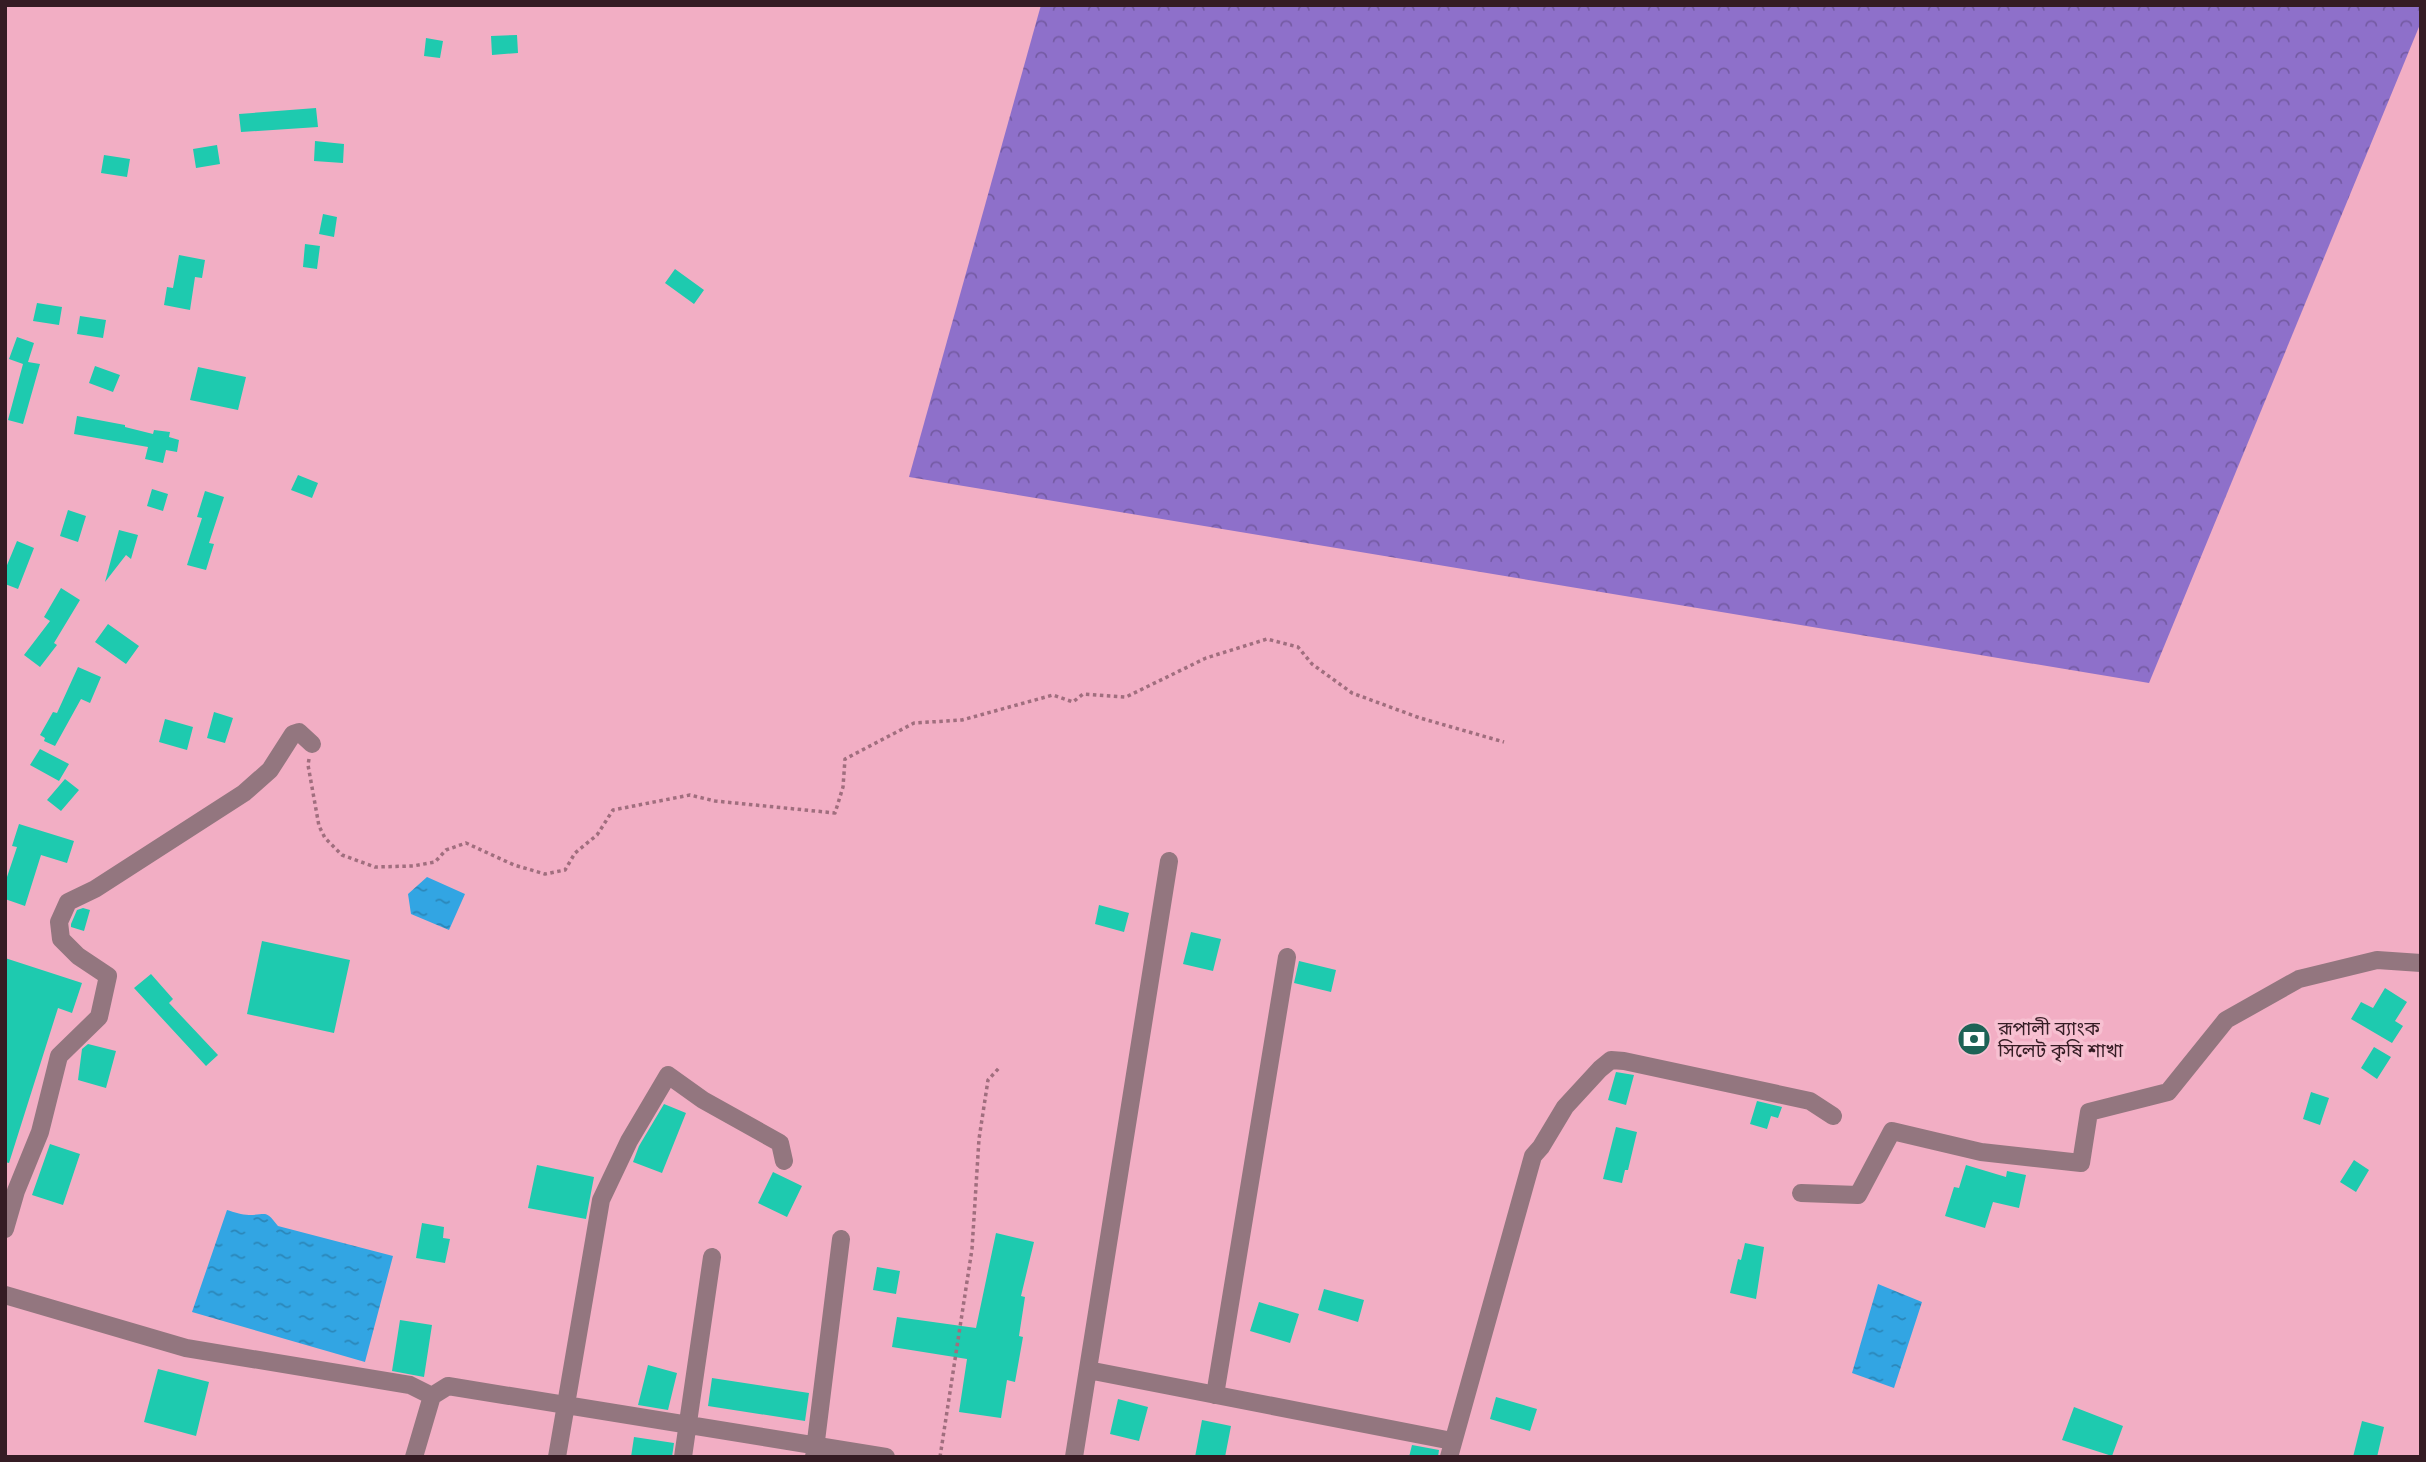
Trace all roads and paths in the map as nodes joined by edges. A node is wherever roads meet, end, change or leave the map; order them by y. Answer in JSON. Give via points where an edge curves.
{"nodes":[{"id":1,"x":1504,"y":742,"type":"dead end"},
{"id":2,"x":312,"y":744,"type":"joint"},
{"id":3,"x":1169,"y":861,"type":"dead end"},
{"id":4,"x":1287,"y":957,"type":"dead end"},
{"id":5,"x":2421,"y":963,"type":"edge"},
{"id":6,"x":999,"y":1068,"type":"dead end"},
{"id":7,"x":1833,"y":1116,"type":"dead end"},
{"id":8,"x":784,"y":1161,"type":"dead end"},
{"id":9,"x":1801,"y":1193,"type":"dead end"},
{"id":10,"x":5,"y":1229,"type":"edge"},
{"id":11,"x":841,"y":1239,"type":"dead end"},
{"id":12,"x":712,"y":1257,"type":"dead end"},
{"id":13,"x":5,"y":1295,"type":"edge"},
{"id":14,"x":1088,"y":1370,"type":"junction"},
{"id":15,"x":1215,"y":1395,"type":"junction"},
{"id":16,"x":432,"y":1396,"type":"junction"},
{"id":17,"x":565,"y":1406,"type":"junction"},
{"id":18,"x":688,"y":1426,"type":"junction"},
{"id":19,"x":1450,"y":1449,"type":"edge"},
{"id":20,"x":815,"y":1451,"type":"edge"},
{"id":21,"x":414,"y":1457,"type":"edge"},
{"id":22,"x":556,"y":1457,"type":"edge"},
{"id":23,"x":683,"y":1457,"type":"edge"},
{"id":24,"x":886,"y":1457,"type":"edge"},
{"id":25,"x":940,"y":1457,"type":"edge"},
{"id":26,"x":1074,"y":1457,"type":"edge"}],
"edges":[{"from":1,"to":2,"type":"path","via":[[1352,692],[1312,664],[1298,647],[1267,639],[1206,658],[1126,697],[1083,694],[1073,702],[1053,695],[962,720],[914,723],[845,759],[835,813],[690,795],[612,810],[597,835],[575,853],[565,870],[545,874],[466,844],[446,850],[435,862],[413,866],[375,867],[342,855],[319,826],[308,765]]},
{"from":2,"to":10,"type":"street","via":[[299,732],[293,734],[271,770],[244,793],[68,902],[59,922],[61,939],[108,976],[99,1017],[59,1056],[40,1132]]},
{"from":3,"to":14,"type":"street"},
{"from":4,"to":15,"type":"street"},
{"from":5,"to":9,"type":"street","via":[[2378,960],[2299,979],[2226,1020],[2168,1092],[2089,1112],[2081,1163],[1981,1152],[1892,1131],[1858,1195]]},
{"from":6,"to":25,"type":"path","via":[[988,1080],[979,1139],[972,1249]]},
{"from":7,"to":19,"type":"street","via":[[1810,1101],[1624,1061],[1611,1060],[1600,1069],[1565,1107],[1533,1156]]},
{"from":8,"to":17,"type":"street","via":[[780,1143],[668,1075],[601,1200]]},
{"from":11,"to":20,"type":"street"},
{"from":12,"to":18,"type":"street"},
{"from":13,"to":16,"type":"street","via":[[187,1348],[410,1385]]},
{"from":14,"to":15,"type":"street"},
{"from":14,"to":26,"type":"street"},
{"from":15,"to":19,"type":"street"},
{"from":16,"to":17,"type":"street","via":[[448,1386]]},
{"from":16,"to":21,"type":"street"},
{"from":17,"to":18,"type":"street"},
{"from":17,"to":22,"type":"street"},
{"from":18,"to":20,"type":"street"},
{"from":18,"to":23,"type":"street"},
{"from":20,"to":24,"type":"street"}]}
